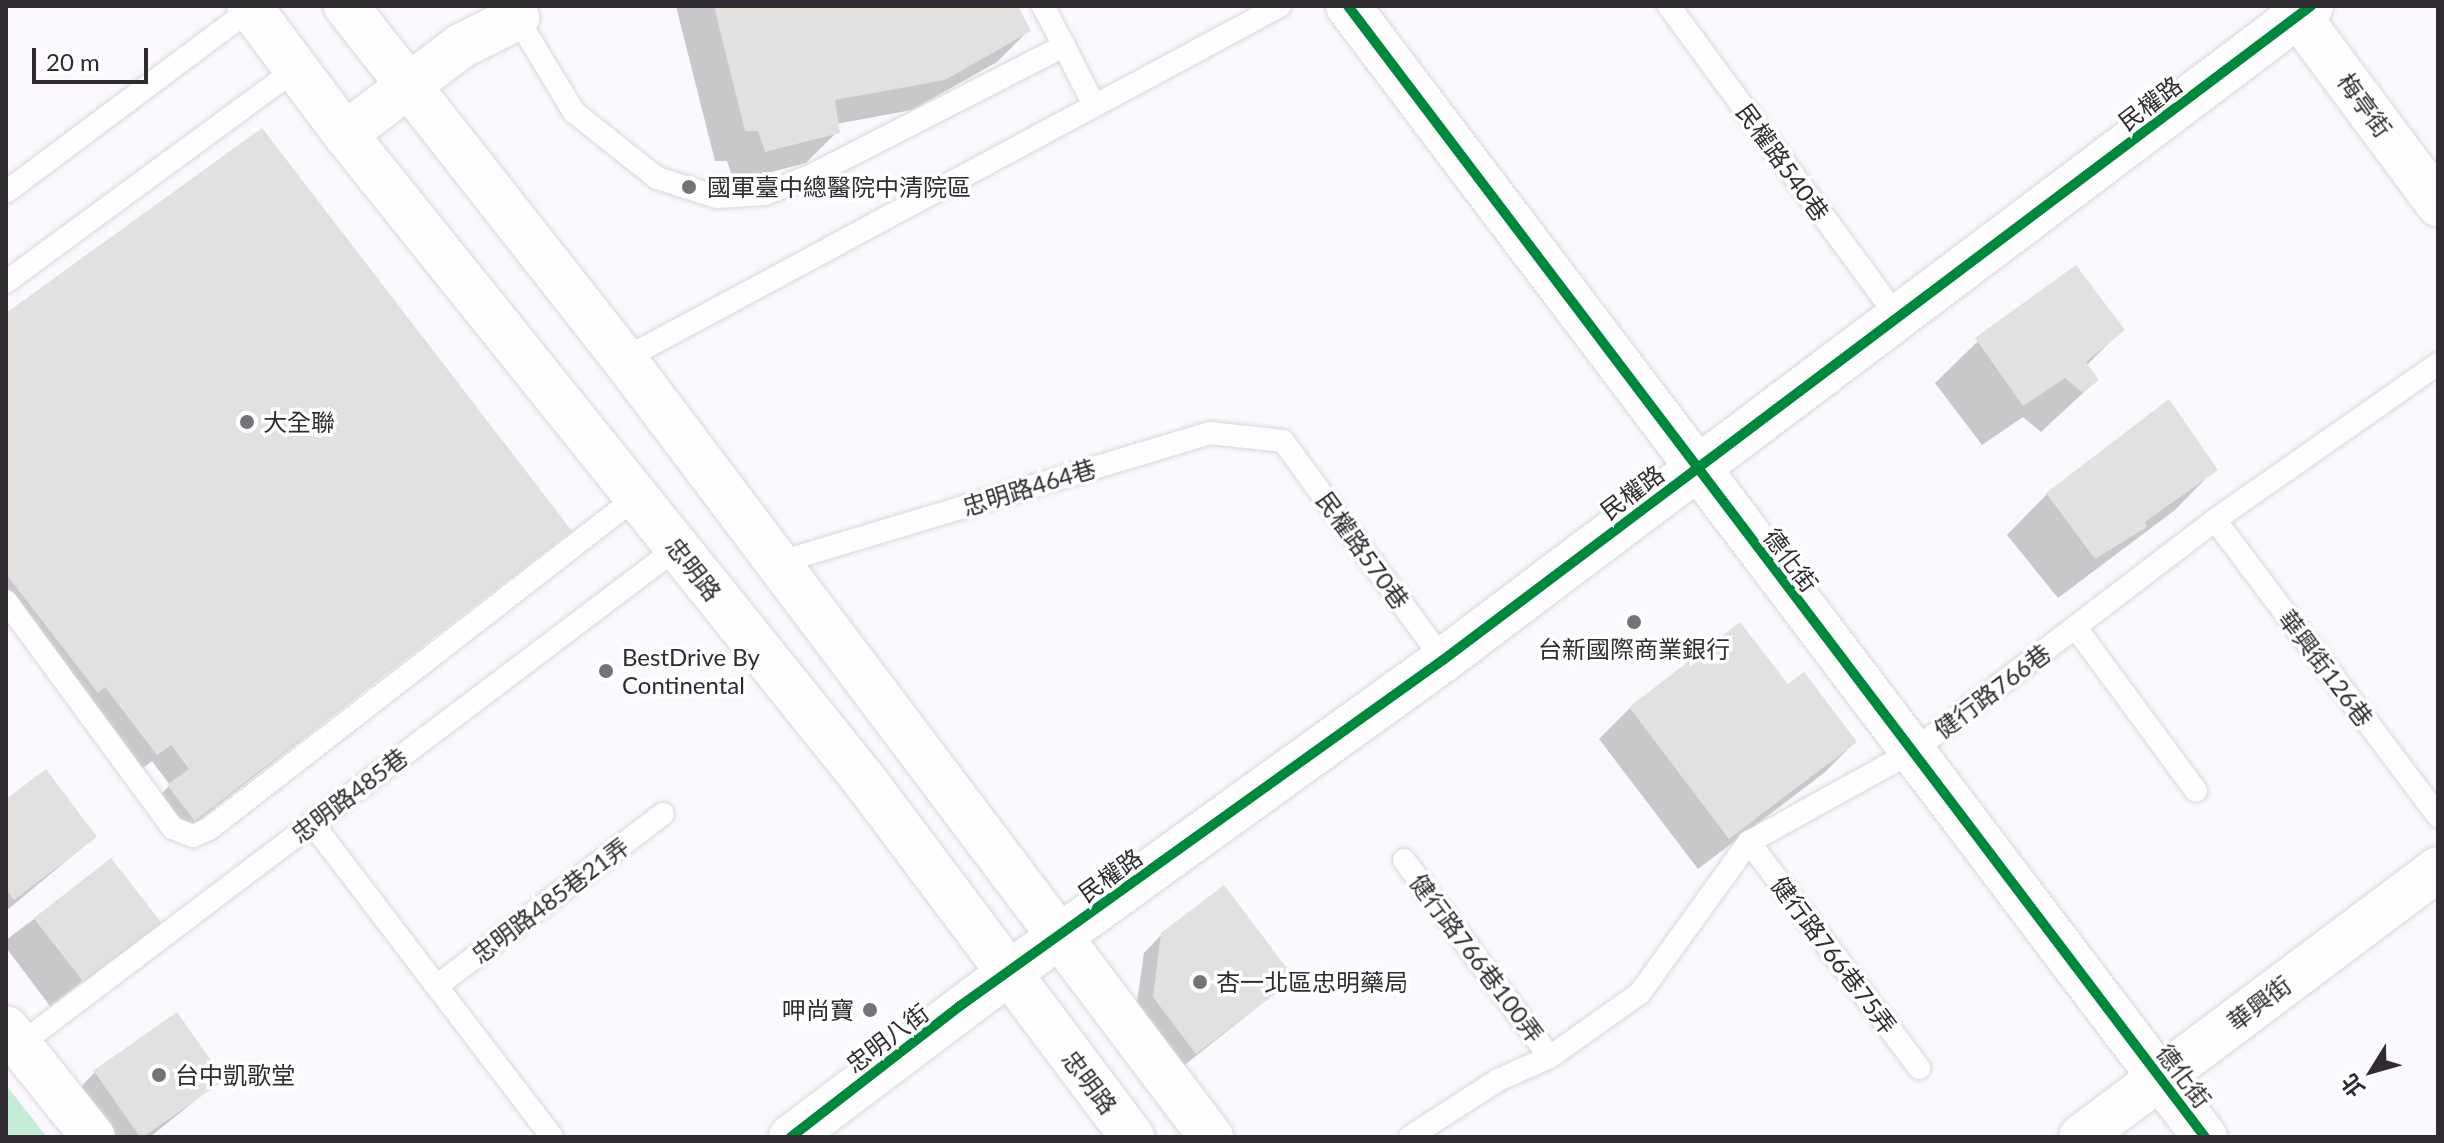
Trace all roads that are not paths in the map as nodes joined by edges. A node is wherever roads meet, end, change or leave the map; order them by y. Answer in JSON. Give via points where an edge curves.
{"nodes":[{"id":1,"x":346,"y":6,"type":"edge"},
{"id":2,"x":1043,"y":6,"type":"edge"},
{"id":3,"x":1280,"y":6,"type":"edge"},
{"id":4,"x":1348,"y":6,"type":"edge"},
{"id":5,"x":1669,"y":6,"type":"edge"},
{"id":6,"x":250,"y":7,"type":"edge"},
{"id":7,"x":2300,"y":9,"type":"edge"},
{"id":8,"x":514,"y":12,"type":"edge"},
{"id":9,"x":1064,"y":46,"type":"junction"},
{"id":10,"x":296,"y":69,"type":"junction"},
{"id":11,"x":408,"y":89,"type":"junction"},
{"id":12,"x":1093,"y":103,"type":"junction"},
{"id":13,"x":345,"y":134,"type":"junction"},
{"id":14,"x":6,"y":192,"type":"edge"},
{"id":15,"x":2438,"y":204,"type":"edge"},
{"id":16,"x":6,"y":282,"type":"edge"},
{"id":17,"x":1898,"y":318,"type":"junction"},
{"id":18,"x":624,"y":359,"type":"junction"},
{"id":19,"x":2438,"y":364,"type":"edge"},
{"id":20,"x":1283,"y":441,"type":"joint"},
{"id":21,"x":1697,"y":469,"type":"junction"},
{"id":22,"x":638,"y":496,"type":"junction"},
{"id":23,"x":2215,"y":520,"type":"junction"},
{"id":24,"x":677,"y":548,"type":"junction"},
{"id":25,"x":777,"y":563,"type":"junction"},
{"id":26,"x":6,"y":601,"type":"edge"},
{"id":27,"x":2076,"y":628,"type":"junction"},
{"id":28,"x":1443,"y":660,"type":"junction"},
{"id":29,"x":1913,"y":751,"type":"junction"},
{"id":30,"x":2196,"y":791,"type":"dead end"},
{"id":31,"x":663,"y":814,"type":"dead end"},
{"id":32,"x":2438,"y":816,"type":"edge"},
{"id":33,"x":312,"y":823,"type":"junction"},
{"id":34,"x":1749,"y":842,"type":"junction"},
{"id":35,"x":1404,"y":860,"type":"dead end"},
{"id":36,"x":2438,"y":869,"type":"edge"},
{"id":37,"x":1059,"y":936,"type":"junction"},
{"id":38,"x":1009,"y":973,"type":"junction"},
{"id":39,"x":437,"y":986,"type":"junction"},
{"id":40,"x":14,"y":1035,"type":"edge"},
{"id":41,"x":1550,"y":1057,"type":"junction"},
{"id":42,"x":1919,"y":1068,"type":"dead end"},
{"id":43,"x":2160,"y":1078,"type":"junction"},
{"id":44,"x":93,"y":1137,"type":"edge"},
{"id":45,"x":552,"y":1137,"type":"edge"},
{"id":46,"x":791,"y":1137,"type":"edge"},
{"id":47,"x":1132,"y":1137,"type":"edge"},
{"id":48,"x":1211,"y":1137,"type":"edge"},
{"id":49,"x":1410,"y":1137,"type":"edge"},
{"id":50,"x":2081,"y":1137,"type":"edge"},
{"id":51,"x":2205,"y":1137,"type":"edge"}],
"edges":[{"from":1,"to":11,"type":"street"},
{"from":2,"to":9,"type":"lane"},
{"from":3,"to":12,"type":"lane"},
{"from":4,"to":21,"type":"street","name":"德化街"},
{"from":5,"to":17,"type":"lane","name":"民權路540巷"},
{"from":6,"to":10,"type":"street","name":"忠明路"},
{"from":6,"to":14,"type":"lane"},
{"from":7,"to":15,"type":"street","name":"梅亭街"},
{"from":7,"to":17,"type":"street","name":"民權路"},
{"from":8,"to":9,"type":"lane","via":[[574,112],[657,178],[717,197],[765,194],[808,177]]},
{"from":8,"to":11,"type":"street"},
{"from":9,"to":12,"type":"lane"},
{"from":10,"to":13,"type":"street","name":"忠明路"},
{"from":10,"to":16,"type":"lane"},
{"from":11,"to":13,"type":"street"},
{"from":11,"to":18,"type":"street"},
{"from":12,"to":18,"type":"lane"},
{"from":13,"to":22,"type":"street","name":"忠明路"},
{"from":17,"to":21,"type":"street","name":"民權路"},
{"from":18,"to":25,"type":"street"},
{"from":19,"to":23,"type":"lane","name":"健行路766巷"},
{"from":20,"to":25,"type":"lane","name":"忠明路464巷","via":[[1210,433]]},
{"from":20,"to":28,"type":"lane","name":"民權路570巷"},
{"from":21,"to":28,"type":"street","name":"民權路"},
{"from":21,"to":29,"type":"street","name":"德化街"},
{"from":22,"to":24,"type":"street","name":"忠明路"},
{"from":22,"to":26,"type":"lane","via":[[209,829],[193,836],[173,828]]},
{"from":23,"to":27,"type":"lane","name":"健行路766巷"},
{"from":23,"to":32,"type":"lane","name":"華興街126巷"},
{"from":24,"to":33,"type":"lane","name":"忠明路485巷"},
{"from":24,"to":38,"type":"street","name":"忠明路","via":[[865,781]]},
{"from":25,"to":37,"type":"street"},
{"from":27,"to":29,"type":"lane","name":"健行路766巷"},
{"from":27,"to":30,"type":"lane"},
{"from":28,"to":37,"type":"street","name":"民權路"},
{"from":29,"to":34,"type":"lane","name":"健行路766巷"},
{"from":29,"to":43,"type":"street","name":"德化街"},
{"from":31,"to":39,"type":"lane","name":"忠明路485巷21弄"},
{"from":33,"to":39,"type":"lane"},
{"from":33,"to":40,"type":"lane","name":"忠明路485巷"},
{"from":34,"to":41,"type":"lane","name":"健行路766巷","via":[[1640,993]]},
{"from":34,"to":42,"type":"lane","name":"健行路766巷75弄"},
{"from":35,"to":41,"type":"lane","name":"健行路766巷100弄"},
{"from":36,"to":43,"type":"street","name":"華興街"},
{"from":37,"to":38,"type":"street","name":"民權路"},
{"from":37,"to":48,"type":"street"},
{"from":38,"to":46,"type":"street","name":"忠明八街"},
{"from":38,"to":47,"type":"street","name":"忠明路"},
{"from":39,"to":45,"type":"lane"},
{"from":40,"to":44,"type":"street"},
{"from":41,"to":49,"type":"lane","name":"健行路766巷","via":[[1498,1080]]},
{"from":43,"to":50,"type":"street","name":"華興街"},
{"from":43,"to":51,"type":"street","name":"德化街"}]}
